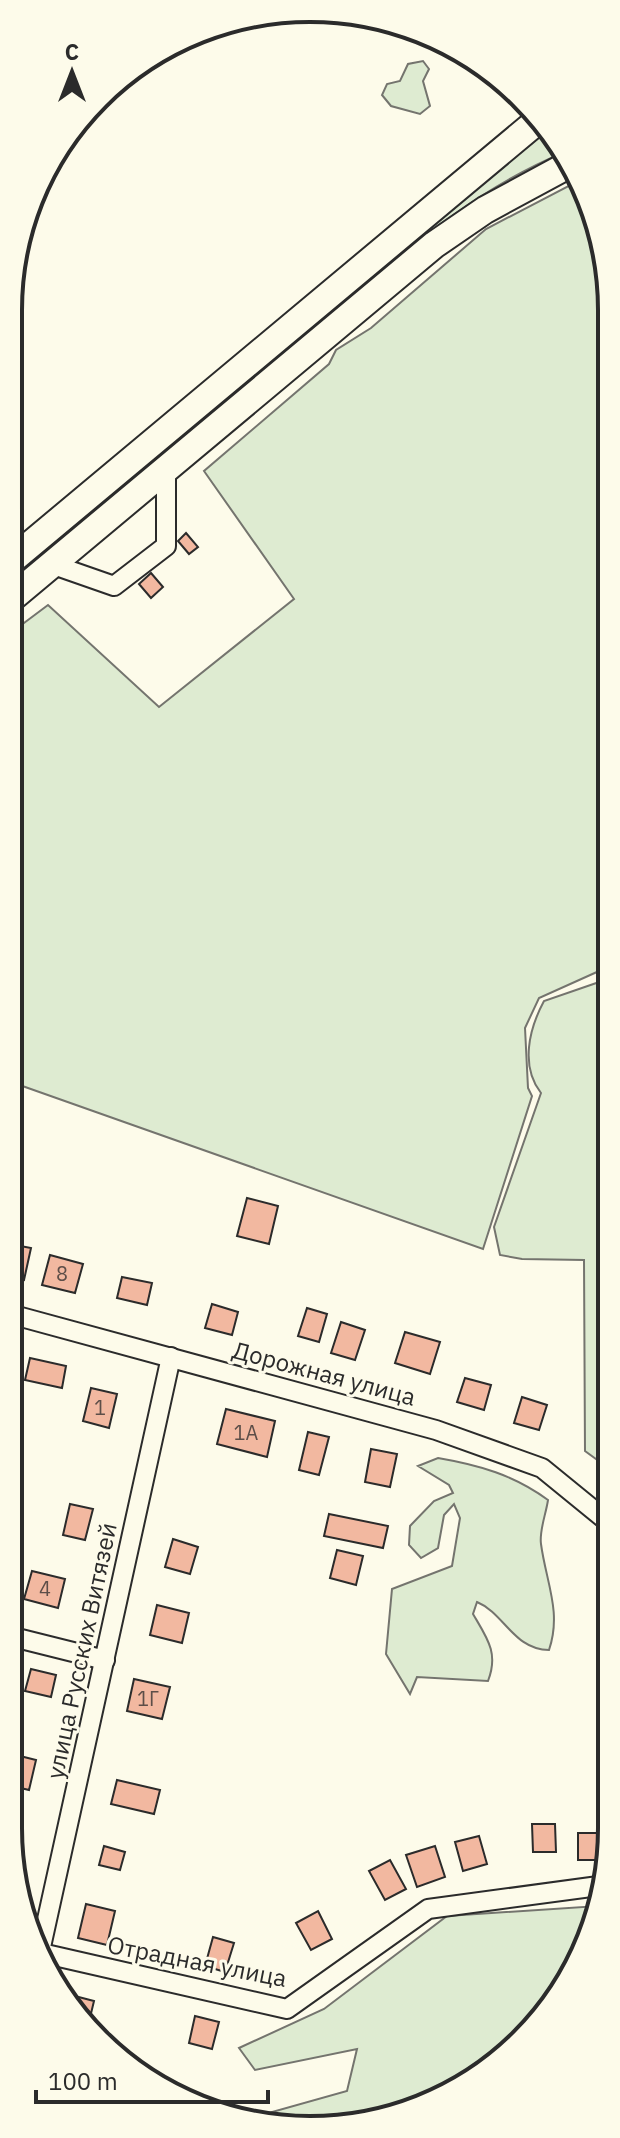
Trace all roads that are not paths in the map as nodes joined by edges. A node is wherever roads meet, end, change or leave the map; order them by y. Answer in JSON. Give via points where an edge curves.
{"nodes":[{"id":1,"x":531,"y":126,"type":"edge"},
{"id":2,"x":561,"y":169,"type":"edge"},
{"id":3,"x":166,"y":468,"type":"junction"},
{"id":4,"x":22,"y":551,"type":"edge"},
{"id":5,"x":51,"y":564,"type":"junction"},
{"id":6,"x":22,"y":589,"type":"edge"},
{"id":7,"x":22,"y":1317,"type":"edge"},
{"id":8,"x":171,"y":1357,"type":"junction"},
{"id":9,"x":598,"y":1514,"type":"edge"},
{"id":10,"x":22,"y":1639,"type":"edge"},
{"id":11,"x":105,"y":1660,"type":"junction"},
{"id":12,"x":591,"y":1887,"type":"edge"},
{"id":13,"x":42,"y":1934,"type":"edge"},
{"id":14,"x":53,"y":1957,"type":"edge"}],
"edges":[{"from":1,"to":4,"type":"highway"},
{"from":2,"to":3,"type":"highway","via":[[434,245]]},
{"from":3,"to":5,"type":"highway"},
{"from":3,"to":5,"type":"street","via":[[166,546],[114,586]]},
{"from":5,"to":6,"type":"highway"},
{"from":7,"to":8,"type":"street","name":"Дорожная улица"},
{"from":8,"to":9,"type":"street","name":"Дорожная улица","via":[[436,1430],[542,1468]]},
{"from":8,"to":11,"type":"street","name":"улица Русских Витязей"},
{"from":10,"to":11,"type":"street"},
{"from":11,"to":13,"type":"street","name":"улица Русских Витязей"},
{"from":12,"to":14,"type":"street","name":"Отрадная улица","via":[[428,1909],[287,2009]]}]}
